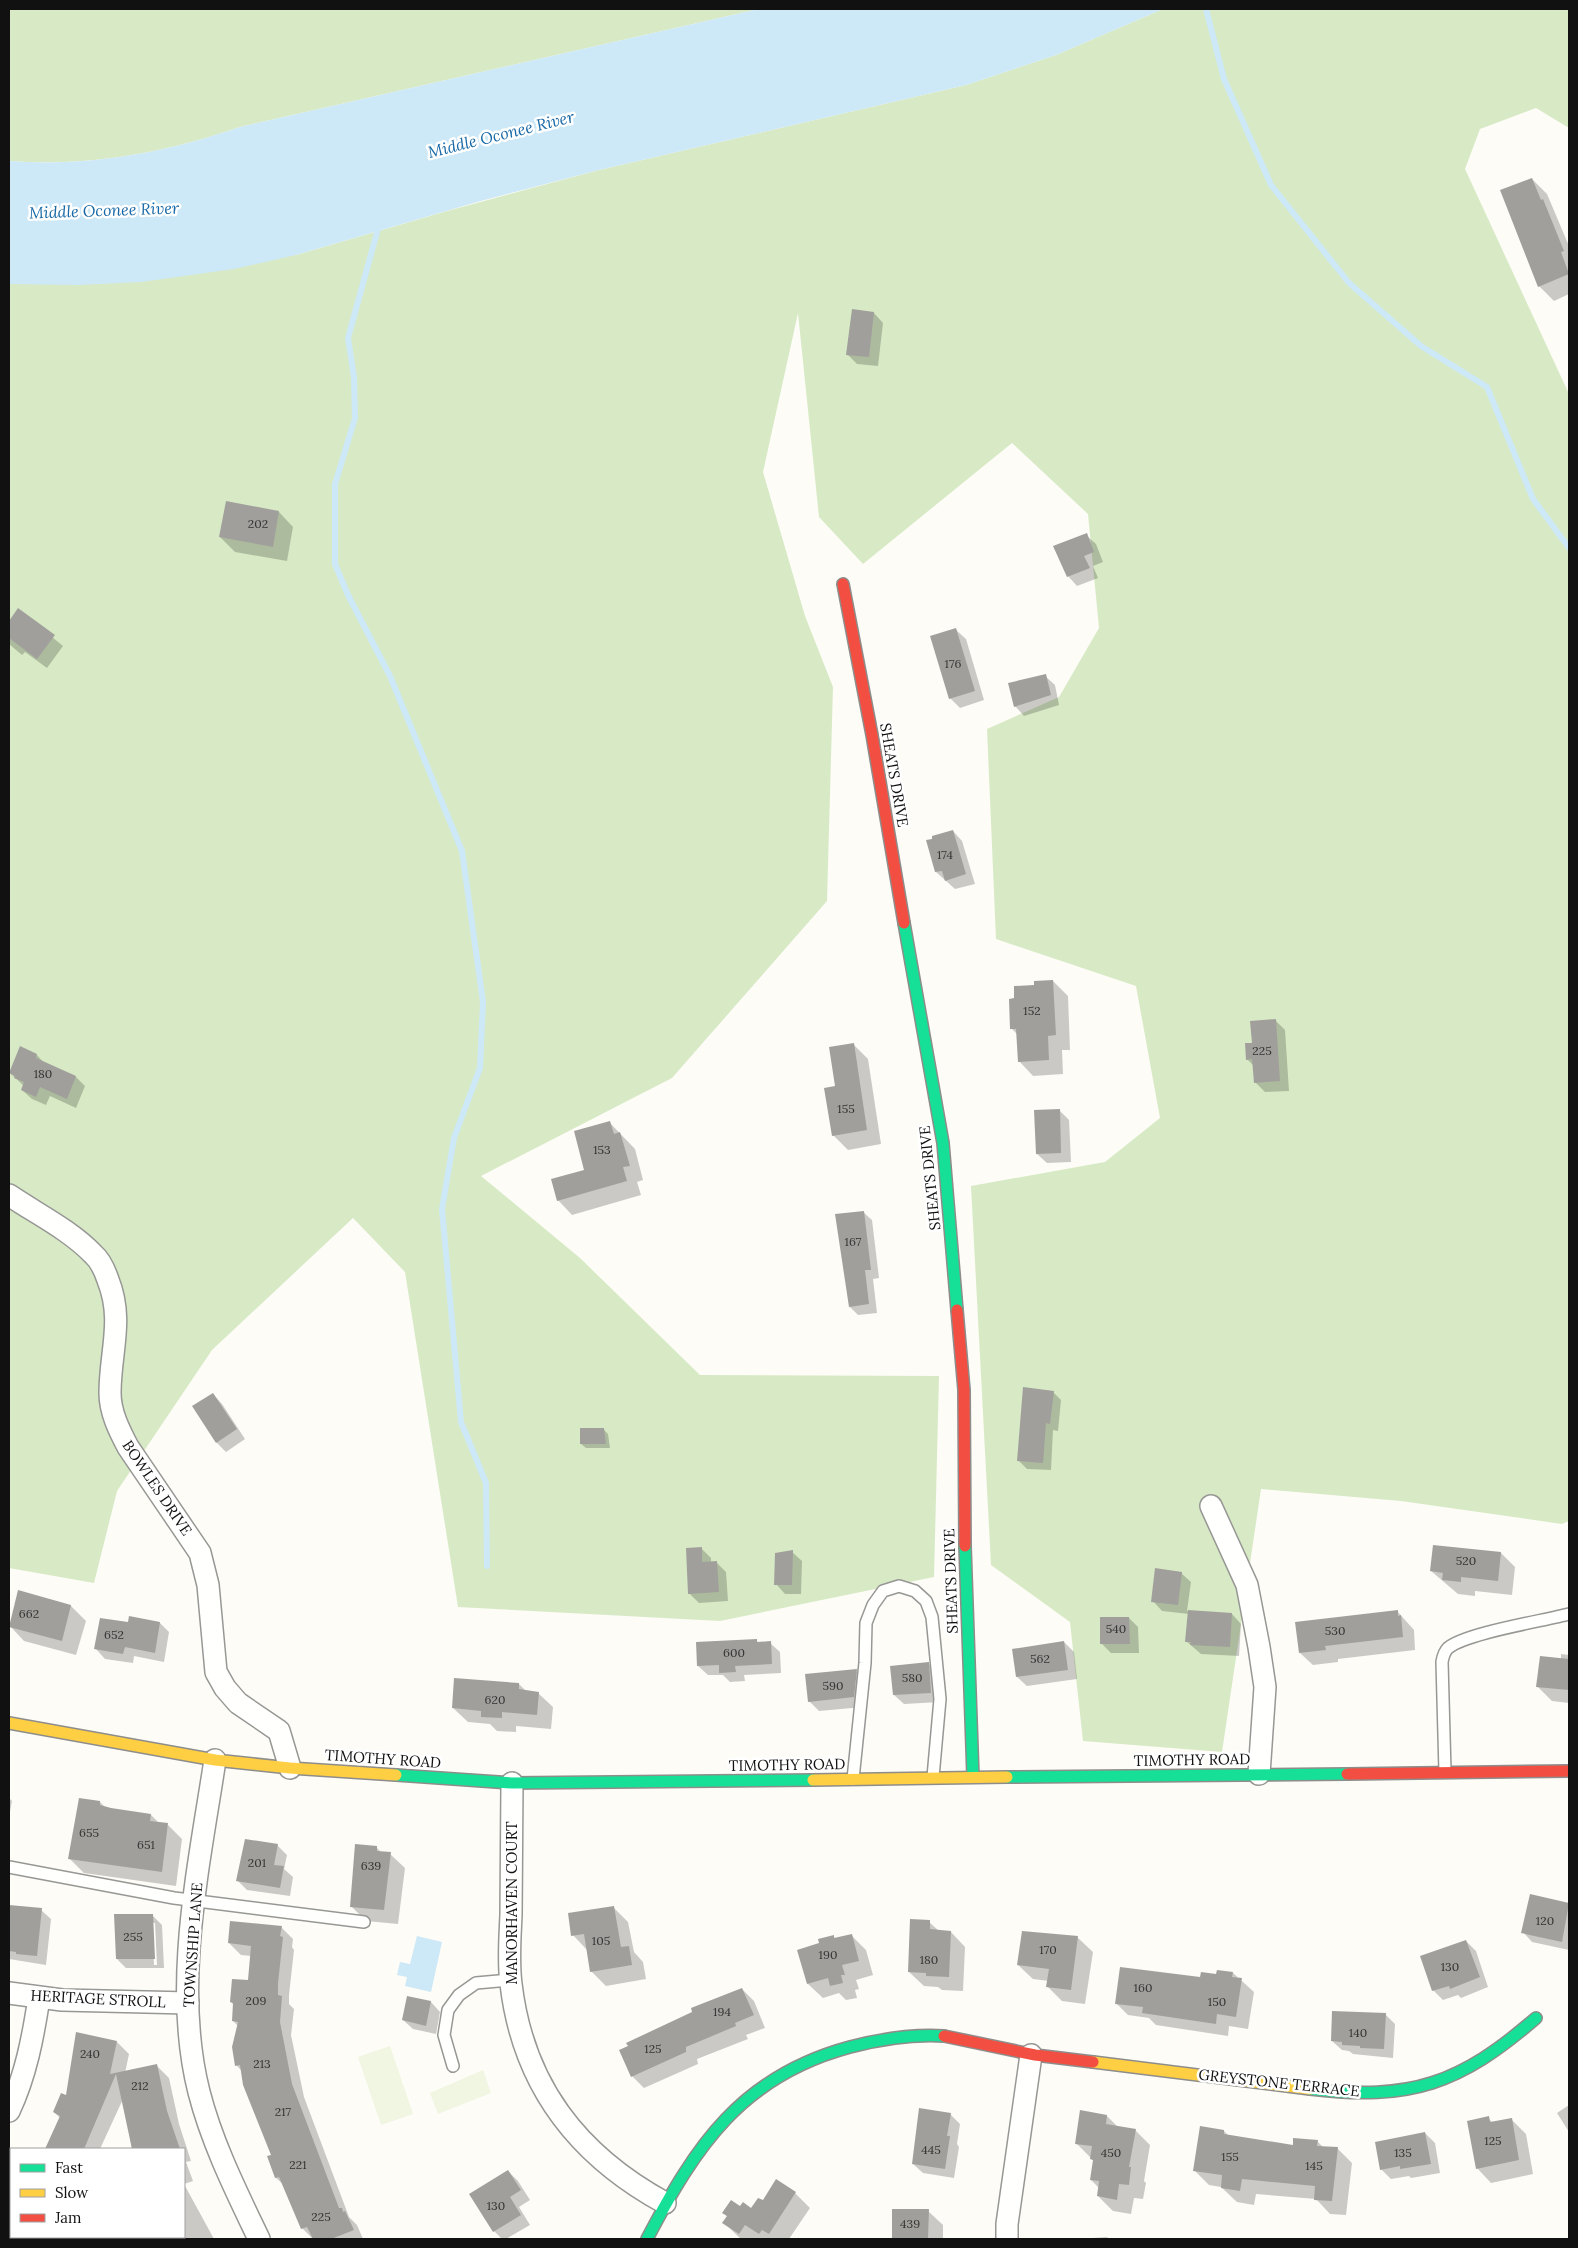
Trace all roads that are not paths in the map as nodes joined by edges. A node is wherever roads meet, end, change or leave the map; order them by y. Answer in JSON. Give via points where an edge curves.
{"nodes":[{"id":1,"x":843,"y":584,"type":"dead end"},
{"id":2,"x":9,"y":1195,"type":"edge"},
{"id":3,"x":1211,"y":1506,"type":"dead end"},
{"id":4,"x":1569,"y":1614,"type":"edge"},
{"id":5,"x":9,"y":1723,"type":"edge"},
{"id":6,"x":215,"y":1760,"type":"junction"},
{"id":7,"x":290,"y":1768,"type":"junction"},
{"id":8,"x":1569,"y":1770,"type":"edge"},
{"id":9,"x":1445,"y":1772,"type":"junction"},
{"id":10,"x":1259,"y":1774,"type":"junction"},
{"id":11,"x":933,"y":1777,"type":"junction"},
{"id":12,"x":973,"y":1777,"type":"junction"},
{"id":13,"x":853,"y":1779,"type":"junction"},
{"id":14,"x":512,"y":1783,"type":"junction"},
{"id":15,"x":9,"y":1868,"type":"edge"},
{"id":16,"x":194,"y":1900,"type":"junction"},
{"id":17,"x":364,"y":1922,"type":"dead end"},
{"id":18,"x":510,"y":1980,"type":"junction"},
{"id":19,"x":9,"y":1993,"type":"edge"},
{"id":20,"x":39,"y":1998,"type":"junction"},
{"id":21,"x":188,"y":2003,"type":"junction"},
{"id":22,"x":1536,"y":2018,"type":"dead end"},
{"id":23,"x":1031,"y":2055,"type":"junction"},
{"id":24,"x":454,"y":2066,"type":"dead end"},
{"id":25,"x":9,"y":2111,"type":"edge"},
{"id":26,"x":665,"y":2203,"type":"junction"},
{"id":27,"x":259,"y":2239,"type":"edge"},
{"id":28,"x":647,"y":2239,"type":"edge"},
{"id":29,"x":1007,"y":2239,"type":"edge"}],
"edges":[{"from":1,"to":12,"type":"street","name":"SHEATS DRIVE","via":[[943,1142],[964,1390],[965,1570]]},
{"from":2,"to":7,"type":"street","name":"BOWLES DRIVE","via":[[81,1243],[95,1255],[106,1273],[114,1295],[118,1323],[110,1394],[120,1432],[200,1553],[208,1584],[216,1672],[238,1703],[279,1731]]},
{"from":3,"to":10,"type":"street","via":[[1247,1585],[1259,1647],[1265,1687]]},
{"from":4,"to":9,"type":"lane","via":[[1467,1640],[1449,1647],[1444,1653]]},
{"from":5,"to":6,"type":"street","name":"TIMOTHY ROAD"},
{"from":6,"to":7,"type":"street","name":"TIMOTHY ROAD"},
{"from":6,"to":16,"type":"street","name":"TOWNSHIP LANE"},
{"from":7,"to":14,"type":"street","name":"TIMOTHY ROAD"},
{"from":8,"to":9,"type":"street","name":"TIMOTHY ROAD"},
{"from":9,"to":10,"type":"street","name":"TIMOTHY ROAD"},
{"from":10,"to":12,"type":"street","name":"TIMOTHY ROAD"},
{"from":11,"to":12,"type":"street","name":"TIMOTHY ROAD"},
{"from":11,"to":13,"type":"street","name":"TIMOTHY ROAD"},
{"from":11,"to":13,"type":"lane","via":[[940,1699],[932,1617],[926,1601],[915,1591],[899,1586],[883,1591],[866,1623]]},
{"from":13,"to":14,"type":"street","name":"TIMOTHY ROAD"},
{"from":14,"to":18,"type":"street","name":"MANORHAVEN COURT"},
{"from":15,"to":16,"type":"lane"},
{"from":16,"to":17,"type":"lane"},
{"from":16,"to":21,"type":"street","name":"TOWNSHIP LANE"},
{"from":18,"to":24,"type":"lane","via":[[476,1983],[459,1995],[448,2010],[444,2035]]},
{"from":18,"to":26,"type":"street","name":"MANORHAVEN COURT","via":[[523,2043],[550,2100],[583,2143],[608,2167]]},
{"from":19,"to":20,"type":"street","name":"HERITAGE STROLL"},
{"from":20,"to":21,"type":"street","name":"HERITAGE STROLL"},
{"from":20,"to":25,"type":"street","via":[[25,2070]]},
{"from":21,"to":27,"type":"street","name":"TOWNSHIP LANE","via":[[199,2091],[230,2177]]},
{"from":22,"to":23,"type":"street","name":"GREYSTONE TERRACE","via":[[1476,2064],[1432,2084],[1388,2093],[1344,2093]]},
{"from":23,"to":26,"type":"street","name":"GREYSTONE TERRACE","via":[[947,2036],[916,2036],[854,2045],[823,2054],[794,2066],[742,2101],[698,2148]]},
{"from":23,"to":29,"type":"street"},
{"from":26,"to":28,"type":"street","name":"GREYSTONE TERRACE"}]}
